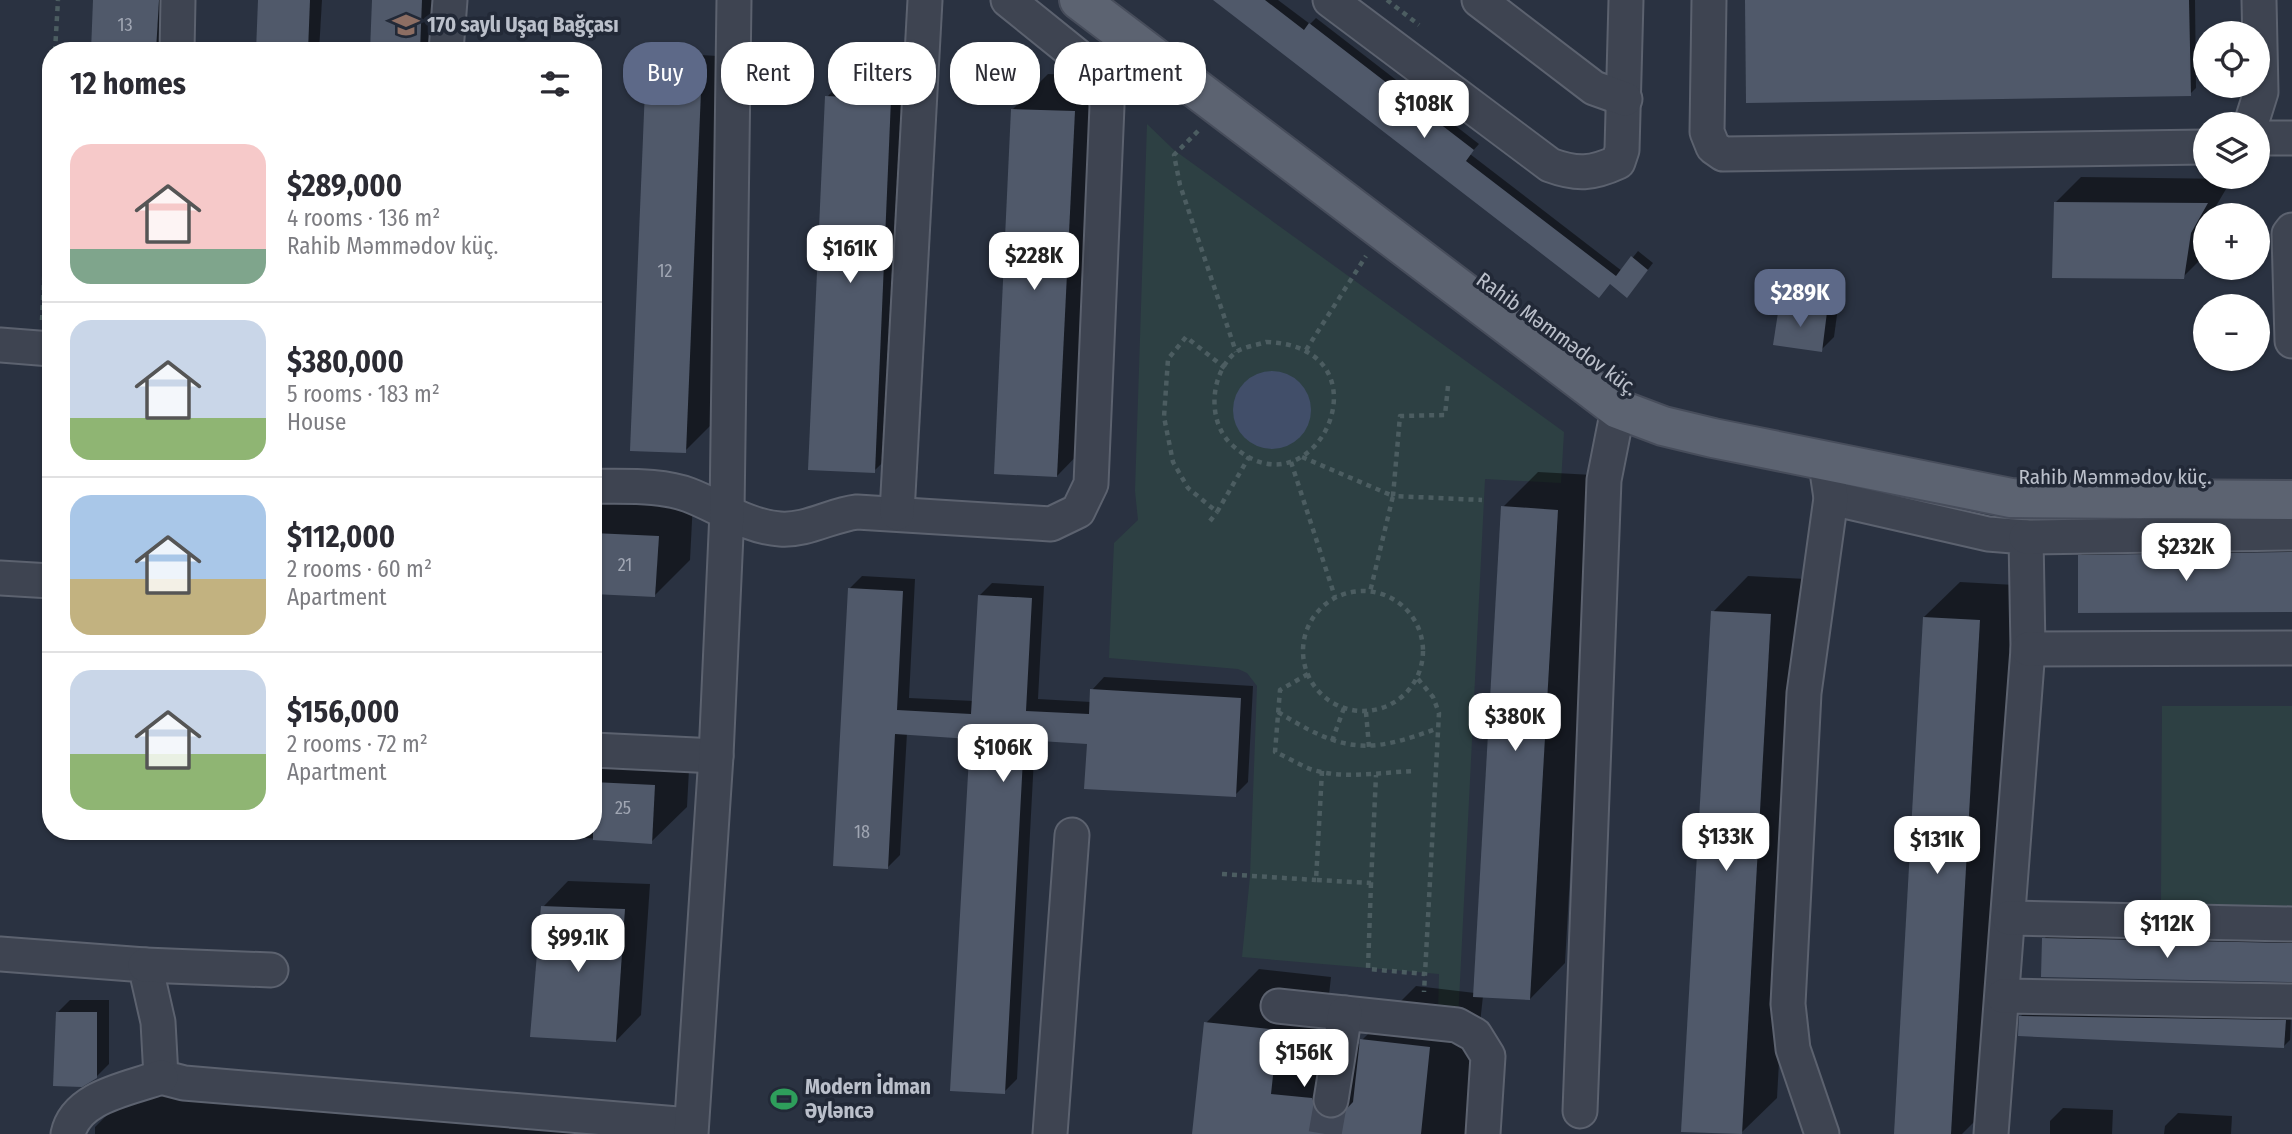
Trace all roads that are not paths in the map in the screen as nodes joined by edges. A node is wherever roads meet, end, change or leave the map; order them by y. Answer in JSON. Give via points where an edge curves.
{"nodes":[{"id":1,"x":178,"y":0,"type":"edge"},
{"id":2,"x":450,"y":0,"type":"edge"},
{"id":3,"x":734,"y":0,"type":"edge"},
{"id":4,"x":925,"y":0,"type":"edge"},
{"id":5,"x":1008,"y":0,"type":"edge"},
{"id":6,"x":1079,"y":0,"type":"edge"},
{"id":7,"x":1113,"y":0,"type":"edge"},
{"id":8,"x":1330,"y":0,"type":"edge"},
{"id":9,"x":1479,"y":0,"type":"edge"},
{"id":10,"x":1626,"y":0,"type":"edge"},
{"id":11,"x":1709,"y":0,"type":"edge"},
{"id":12,"x":2259,"y":0,"type":"edge"},
{"id":13,"x":177,"y":42,"type":"edge"},
{"id":14,"x":447,"y":42,"type":"edge"},
{"id":15,"x":1625,"y":99,"type":"junction"},
{"id":16,"x":2255,"y":112,"type":"edge"},
{"id":17,"x":2270,"y":138,"type":"edge"},
{"id":18,"x":2292,"y":138,"type":"edge"},
{"id":19,"x":2193,"y":147,"type":"edge"},
{"id":20,"x":2292,"y":230,"type":"edge"},
{"id":21,"x":2292,"y":341,"type":"edge"},
{"id":22,"x":0,"y":345,"type":"edge"},
{"id":23,"x":42,"y":349,"type":"edge"},
{"id":24,"x":1623,"y":398,"type":"junction"},
{"id":25,"x":2292,"y":476,"type":"edge"},
{"id":26,"x":1828,"y":480,"type":"junction"},
{"id":27,"x":602,"y":486,"type":"edge"},
{"id":28,"x":2040,"y":489,"type":"junction"},
{"id":29,"x":2292,"y":500,"type":"edge"},
{"id":30,"x":727,"y":512,"type":"junction"},
{"id":31,"x":897,"y":513,"type":"junction"},
{"id":32,"x":2292,"y":533,"type":"edge"},
{"id":33,"x":2026,"y":537,"type":"junction"},
{"id":34,"x":0,"y":578,"type":"edge"},
{"id":35,"x":42,"y":580,"type":"edge"},
{"id":36,"x":2292,"y":648,"type":"edge"},
{"id":37,"x":2028,"y":649,"type":"junction"},
{"id":38,"x":602,"y":750,"type":"edge"},
{"id":39,"x":716,"y":756,"type":"junction"},
{"id":40,"x":1072,"y":835,"type":"dead end"},
{"id":41,"x":2009,"y":918,"type":"junction"},
{"id":42,"x":2292,"y":924,"type":"edge"},
{"id":43,"x":0,"y":954,"type":"edge"},
{"id":44,"x":145,"y":965,"type":"junction"},
{"id":45,"x":271,"y":970,"type":"dead end"},
{"id":46,"x":2003,"y":996,"type":"junction"},
{"id":47,"x":2292,"y":1001,"type":"edge"},
{"id":48,"x":1278,"y":1006,"type":"dead end"},
{"id":49,"x":1345,"y":1013,"type":"junction"},
{"id":50,"x":161,"y":1077,"type":"junction"},
{"id":51,"x":1331,"y":1100,"type":"tunnel mouth"},
{"id":52,"x":1580,"y":1111,"type":"dead end"},
{"id":53,"x":691,"y":1130,"type":"edge"},
{"id":54,"x":68,"y":1134,"type":"edge"},
{"id":55,"x":1050,"y":1134,"type":"edge"},
{"id":56,"x":1483,"y":1134,"type":"edge"},
{"id":57,"x":1822,"y":1134,"type":"edge"},
{"id":58,"x":1991,"y":1134,"type":"edge"}],
"edges":[{"from":1,"to":13,"type":"street"},
{"from":2,"to":14,"type":"street"},
{"from":3,"to":30,"type":"street"},
{"from":4,"to":31,"type":"street"},
{"from":5,"to":31,"type":"street","via":[[1096,71],[1105,87],[1091,484],[1077,510],[1051,524]]},
{"from":6,"to":24,"type":"main road","via":[[1382,232]]},
{"from":7,"to":24,"type":"main road","name":"Rahib Məmmədov küç."},
{"from":8,"to":15,"type":"street","via":[[1550,165],[1573,173],[1594,173],[1618,162]]},
{"from":9,"to":15,"type":"street","via":[[1594,88]]},
{"from":10,"to":15,"type":"street"},
{"from":11,"to":19,"type":"street","via":[[1707,132],[1713,148],[1723,155]]},
{"from":12,"to":16,"type":"street","via":[[2261,92]]},
{"from":17,"to":18,"type":"street"},
{"from":20,"to":21,"type":"street"},
{"from":22,"to":23,"type":"street"},
{"from":24,"to":26,"type":"main road","via":[[1663,426]]},
{"from":24,"to":28,"type":"main road","name":"Rahib Məmmədov küç."},
{"from":24,"to":52,"type":"street","via":[[1604,480]]},
{"from":25,"to":28,"type":"main road","name":"Rahib Məmmədov küç."},
{"from":26,"to":28,"type":"main road","via":[[1969,491]]},
{"from":26,"to":33,"type":"street","via":[[1988,534]]},
{"from":26,"to":57,"type":"street","via":[[1804,693],[1788,1004],[1793,1049]]},
{"from":27,"to":30,"type":"street","via":[[687,494]]},
{"from":28,"to":29,"type":"main road"},
{"from":30,"to":31,"type":"street","via":[[779,530],[806,527],[838,514]]},
{"from":30,"to":39,"type":"street"},
{"from":32,"to":33,"type":"street"},
{"from":33,"to":37,"type":"street"},
{"from":34,"to":35,"type":"street"},
{"from":36,"to":37,"type":"street"},
{"from":37,"to":41,"type":"street"},
{"from":38,"to":39,"type":"street"},
{"from":39,"to":53,"type":"street"},
{"from":40,"to":55,"type":"street"},
{"from":41,"to":42,"type":"street"},
{"from":41,"to":46,"type":"street"},
{"from":43,"to":44,"type":"street"},
{"from":44,"to":45,"type":"street"},
{"from":44,"to":50,"type":"street","via":[[158,1022]]},
{"from":46,"to":47,"type":"street"},
{"from":46,"to":58,"type":"street"},
{"from":48,"to":49,"type":"street"},
{"from":49,"to":51,"type":"street"},
{"from":49,"to":56,"type":"street","via":[[1457,1025],[1475,1035],[1488,1056]]},
{"from":50,"to":53,"type":"street","via":[[184,1083]]},
{"from":50,"to":54,"type":"street","via":[[89,1103],[76,1115]]}]}
